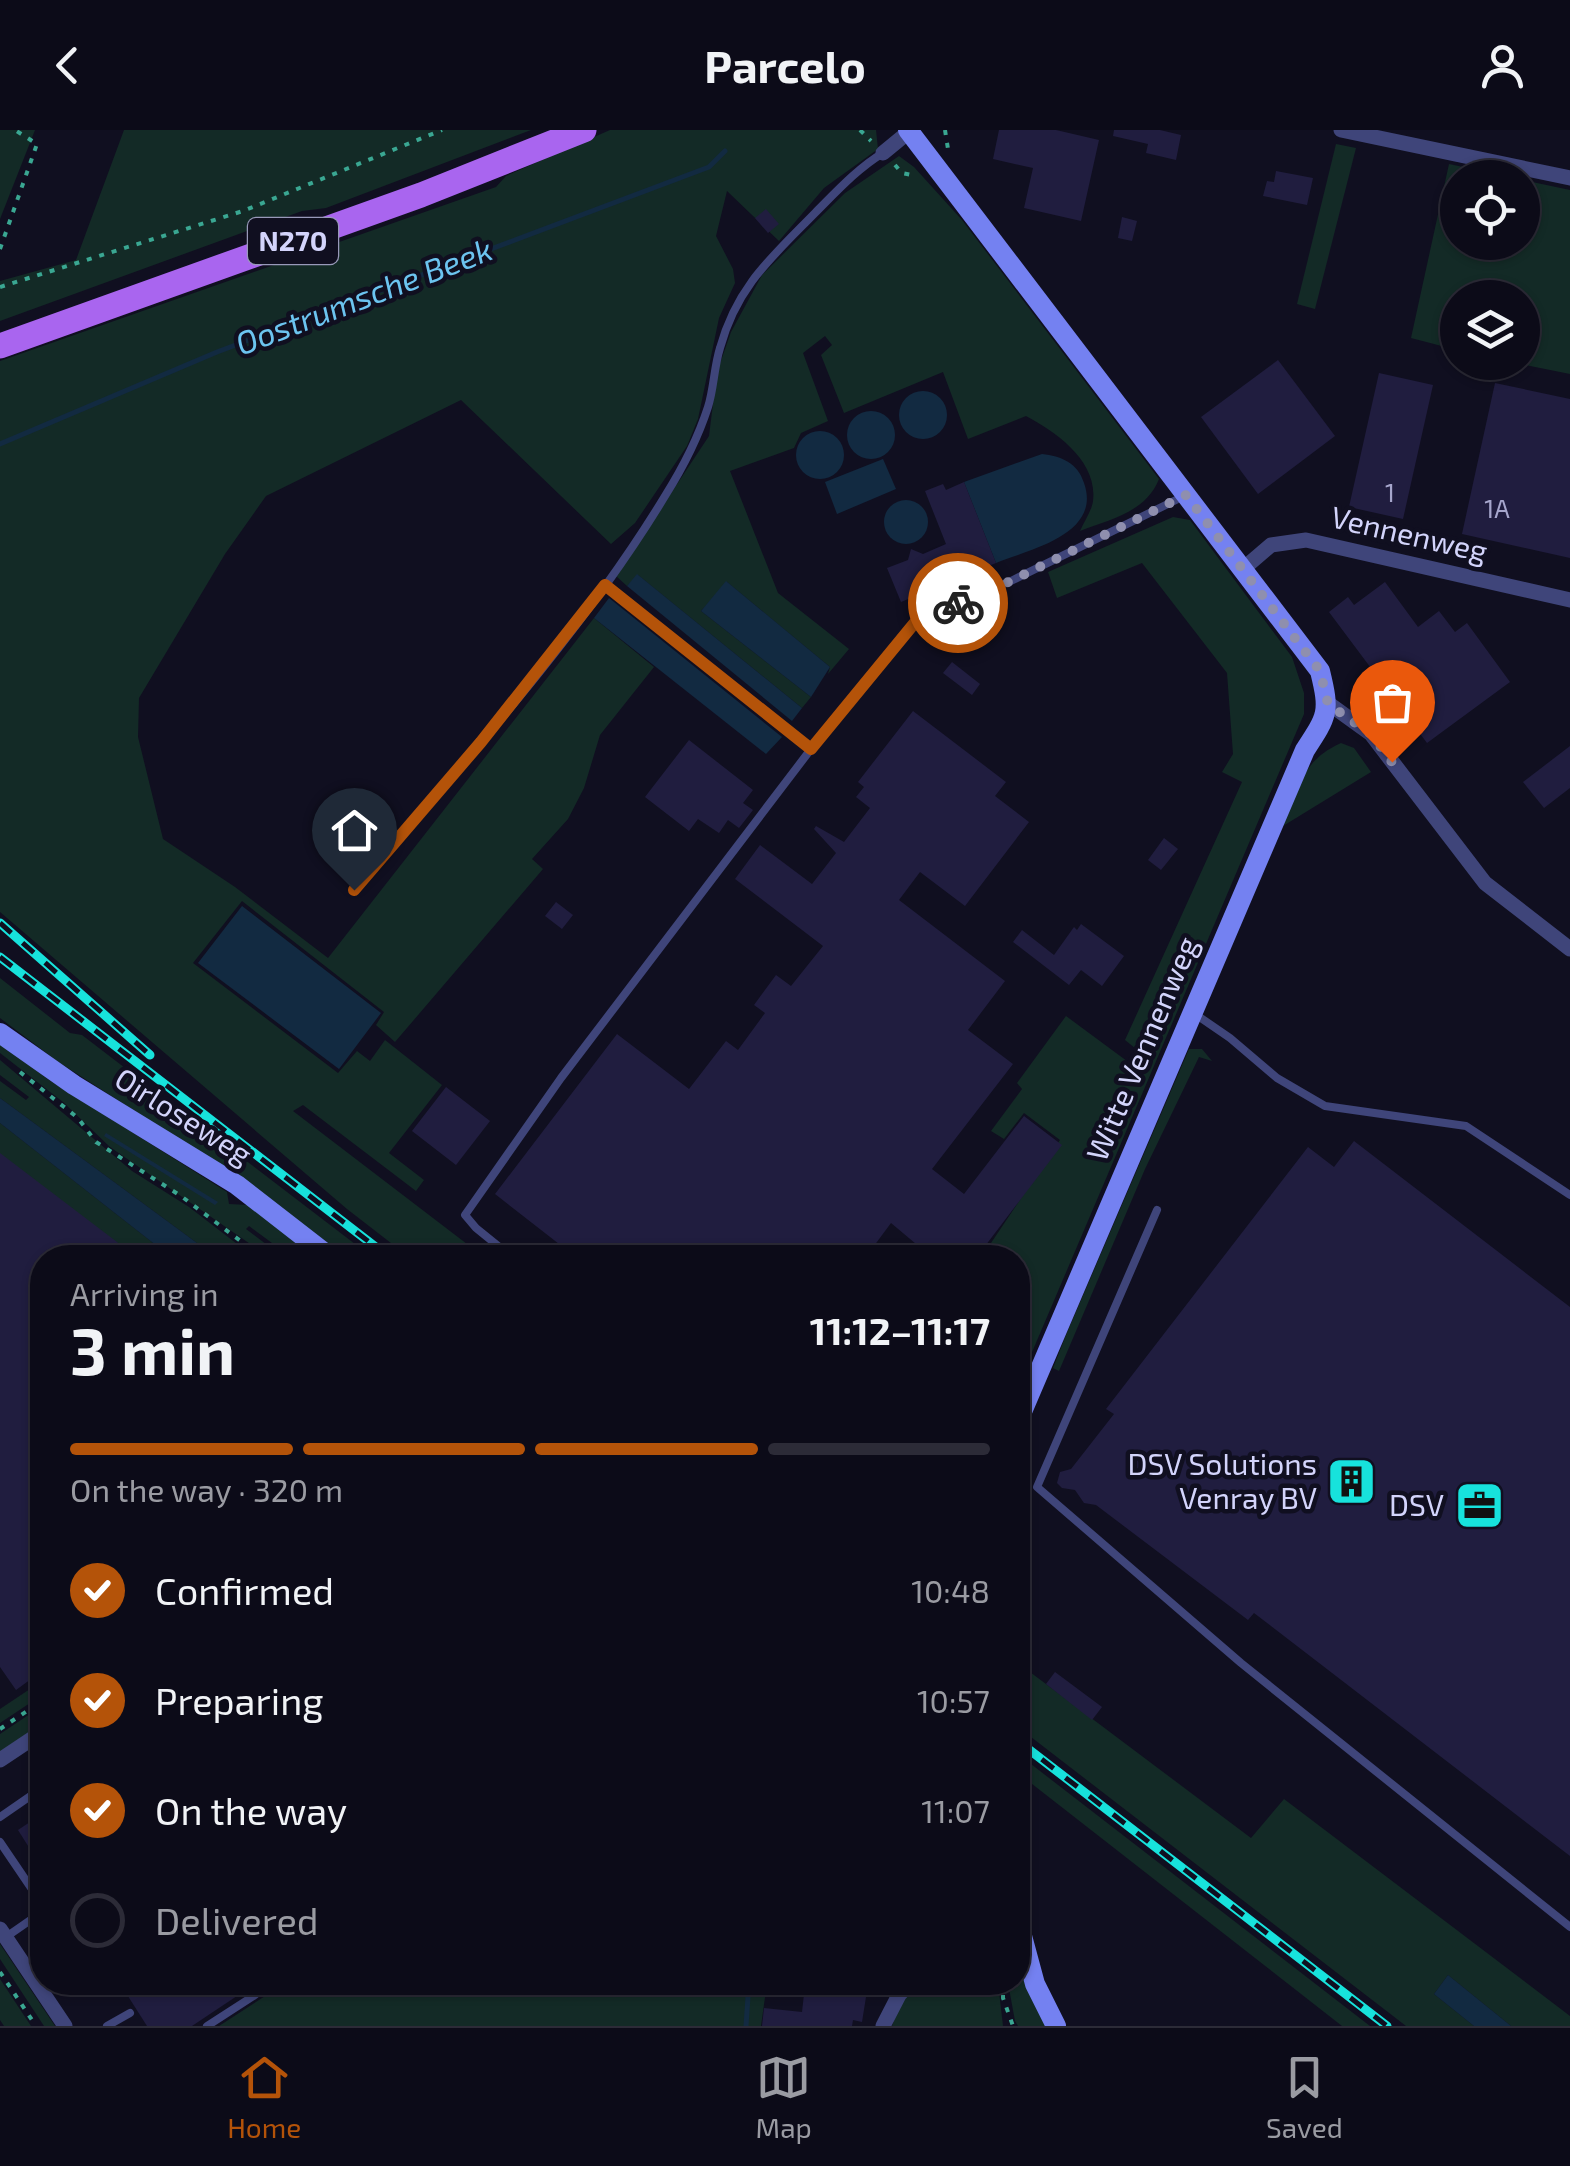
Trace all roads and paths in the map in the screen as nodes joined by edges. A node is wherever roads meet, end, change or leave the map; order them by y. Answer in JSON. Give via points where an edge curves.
{"nodes":[{"id":1,"x":16,"y":130,"type":"edge"},
{"id":2,"x":442,"y":130,"type":"edge"},
{"id":3,"x":584,"y":130,"type":"edge"},
{"id":4,"x":909,"y":130,"type":"edge"},
{"id":5,"x":1341,"y":130,"type":"edge"},
{"id":6,"x":883,"y":152,"type":"junction"},
{"id":7,"x":1570,"y":178,"type":"edge"},
{"id":8,"x":946,"y":179,"type":"junction"},
{"id":9,"x":0,"y":249,"type":"edge"},
{"id":10,"x":0,"y":286,"type":"edge"},
{"id":11,"x":0,"y":346,"type":"edge"},
{"id":12,"x":1186,"y":495,"type":"junction"},
{"id":13,"x":1243,"y":570,"type":"junction"},
{"id":14,"x":605,"y":585,"type":"junction"},
{"id":15,"x":1570,"y":600,"type":"edge"},
{"id":16,"x":1328,"y":704,"type":"junction"},
{"id":17,"x":811,"y":749,"type":"junction"},
{"id":18,"x":354,"y":890,"type":"dead end"},
{"id":19,"x":1570,"y":950,"type":"edge"},
{"id":20,"x":1191,"y":1011,"type":"junction"},
{"id":21,"x":0,"y":1033,"type":"edge"},
{"id":22,"x":14,"y":1068,"type":"dead end"},
{"id":23,"x":1570,"y":1195,"type":"edge"},
{"id":24,"x":1157,"y":1210,"type":"dead end"},
{"id":25,"x":246,"y":1245,"type":"edge"},
{"id":26,"x":313,"y":1245,"type":"edge"},
{"id":27,"x":498,"y":1245,"type":"edge"},
{"id":28,"x":1030,"y":1392,"type":"edge"},
{"id":29,"x":30,"y":1709,"type":"edge"},
{"id":30,"x":0,"y":1729,"type":"edge"},
{"id":31,"x":30,"y":1740,"type":"edge"},
{"id":32,"x":0,"y":1760,"type":"edge"},
{"id":33,"x":30,"y":1796,"type":"edge"},
{"id":34,"x":0,"y":1817,"type":"edge"},
{"id":35,"x":0,"y":1842,"type":"edge"},
{"id":36,"x":30,"y":1886,"type":"edge"},
{"id":37,"x":30,"y":1918,"type":"edge"},
{"id":38,"x":1570,"y":1927,"type":"edge"},
{"id":39,"x":3,"y":1933,"type":"edge"},
{"id":40,"x":1030,"y":1970,"type":"edge"},
{"id":41,"x":0,"y":1972,"type":"edge"},
{"id":42,"x":30,"y":1974,"type":"edge"},
{"id":43,"x":44,"y":1995,"type":"edge"},
{"id":44,"x":254,"y":1995,"type":"dead end"},
{"id":45,"x":899,"y":1995,"type":"edge"},
{"id":46,"x":1003,"y":1995,"type":"edge"},
{"id":47,"x":130,"y":2012,"type":"dead end"},
{"id":48,"x":36,"y":2026,"type":"edge"},
{"id":49,"x":65,"y":2026,"type":"edge"},
{"id":50,"x":106,"y":2026,"type":"edge"},
{"id":51,"x":207,"y":2026,"type":"edge"},
{"id":52,"x":883,"y":2026,"type":"edge"},
{"id":53,"x":1013,"y":2026,"type":"edge"},
{"id":54,"x":1056,"y":2026,"type":"edge"}],
"edges":[{"from":1,"to":9,"type":"path","via":[[37,144]]},
{"from":2,"to":10,"type":"path","via":[[243,212]]},
{"from":3,"to":11,"type":"main road","number":"N270"},
{"from":4,"to":6,"type":"street"},
{"from":4,"to":8,"type":"street"},
{"from":5,"to":7,"type":"street"},
{"from":6,"to":8,"type":"path","via":[[902,173]]},
{"from":6,"to":14,"type":"lane","via":[[762,266],[740,298],[695,440]]},
{"from":8,"to":12,"type":"street"},
{"from":12,"to":13,"type":"street"},
{"from":12,"to":17,"type":"lane","via":[[917,620]]},
{"from":13,"to":15,"type":"street","name":"Vennenweg","via":[[1271,545],[1306,540]]},
{"from":13,"to":16,"type":"street","via":[[1320,671]]},
{"from":14,"to":17,"type":"lane"},
{"from":14,"to":18,"type":"lane"},
{"from":16,"to":19,"type":"street","via":[[1371,734],[1485,884]]},
{"from":16,"to":20,"type":"street","name":"Witte Vennenweg"},
{"from":17,"to":27,"type":"lane","via":[[465,1215]]},
{"from":20,"to":23,"type":"lane","via":[[1325,1106],[1466,1126]]},
{"from":20,"to":28,"type":"street","name":"Witte Vennenweg"},
{"from":21,"to":26,"type":"street","name":"Oirloseweg","via":[[237,1185]]},
{"from":22,"to":25,"type":"path","name":"Oirloseweg","via":[[78,1118],[96,1142]]},
{"from":24,"to":38,"type":"lane","via":[[1037,1486],[1241,1663]]},
{"from":29,"to":30,"type":"path"},
{"from":31,"to":32,"type":"street"},
{"from":33,"to":34,"type":"lane"},
{"from":35,"to":36,"type":"lane"},
{"from":37,"to":39,"type":"lane"},
{"from":39,"to":42,"type":"street"},
{"from":40,"to":54,"type":"street"},
{"from":41,"to":48,"type":"path"},
{"from":43,"to":49,"type":"street"},
{"from":44,"to":51,"type":"lane"},
{"from":45,"to":52,"type":"street"},
{"from":46,"to":53,"type":"path"},
{"from":47,"to":50,"type":"lane"}]}
